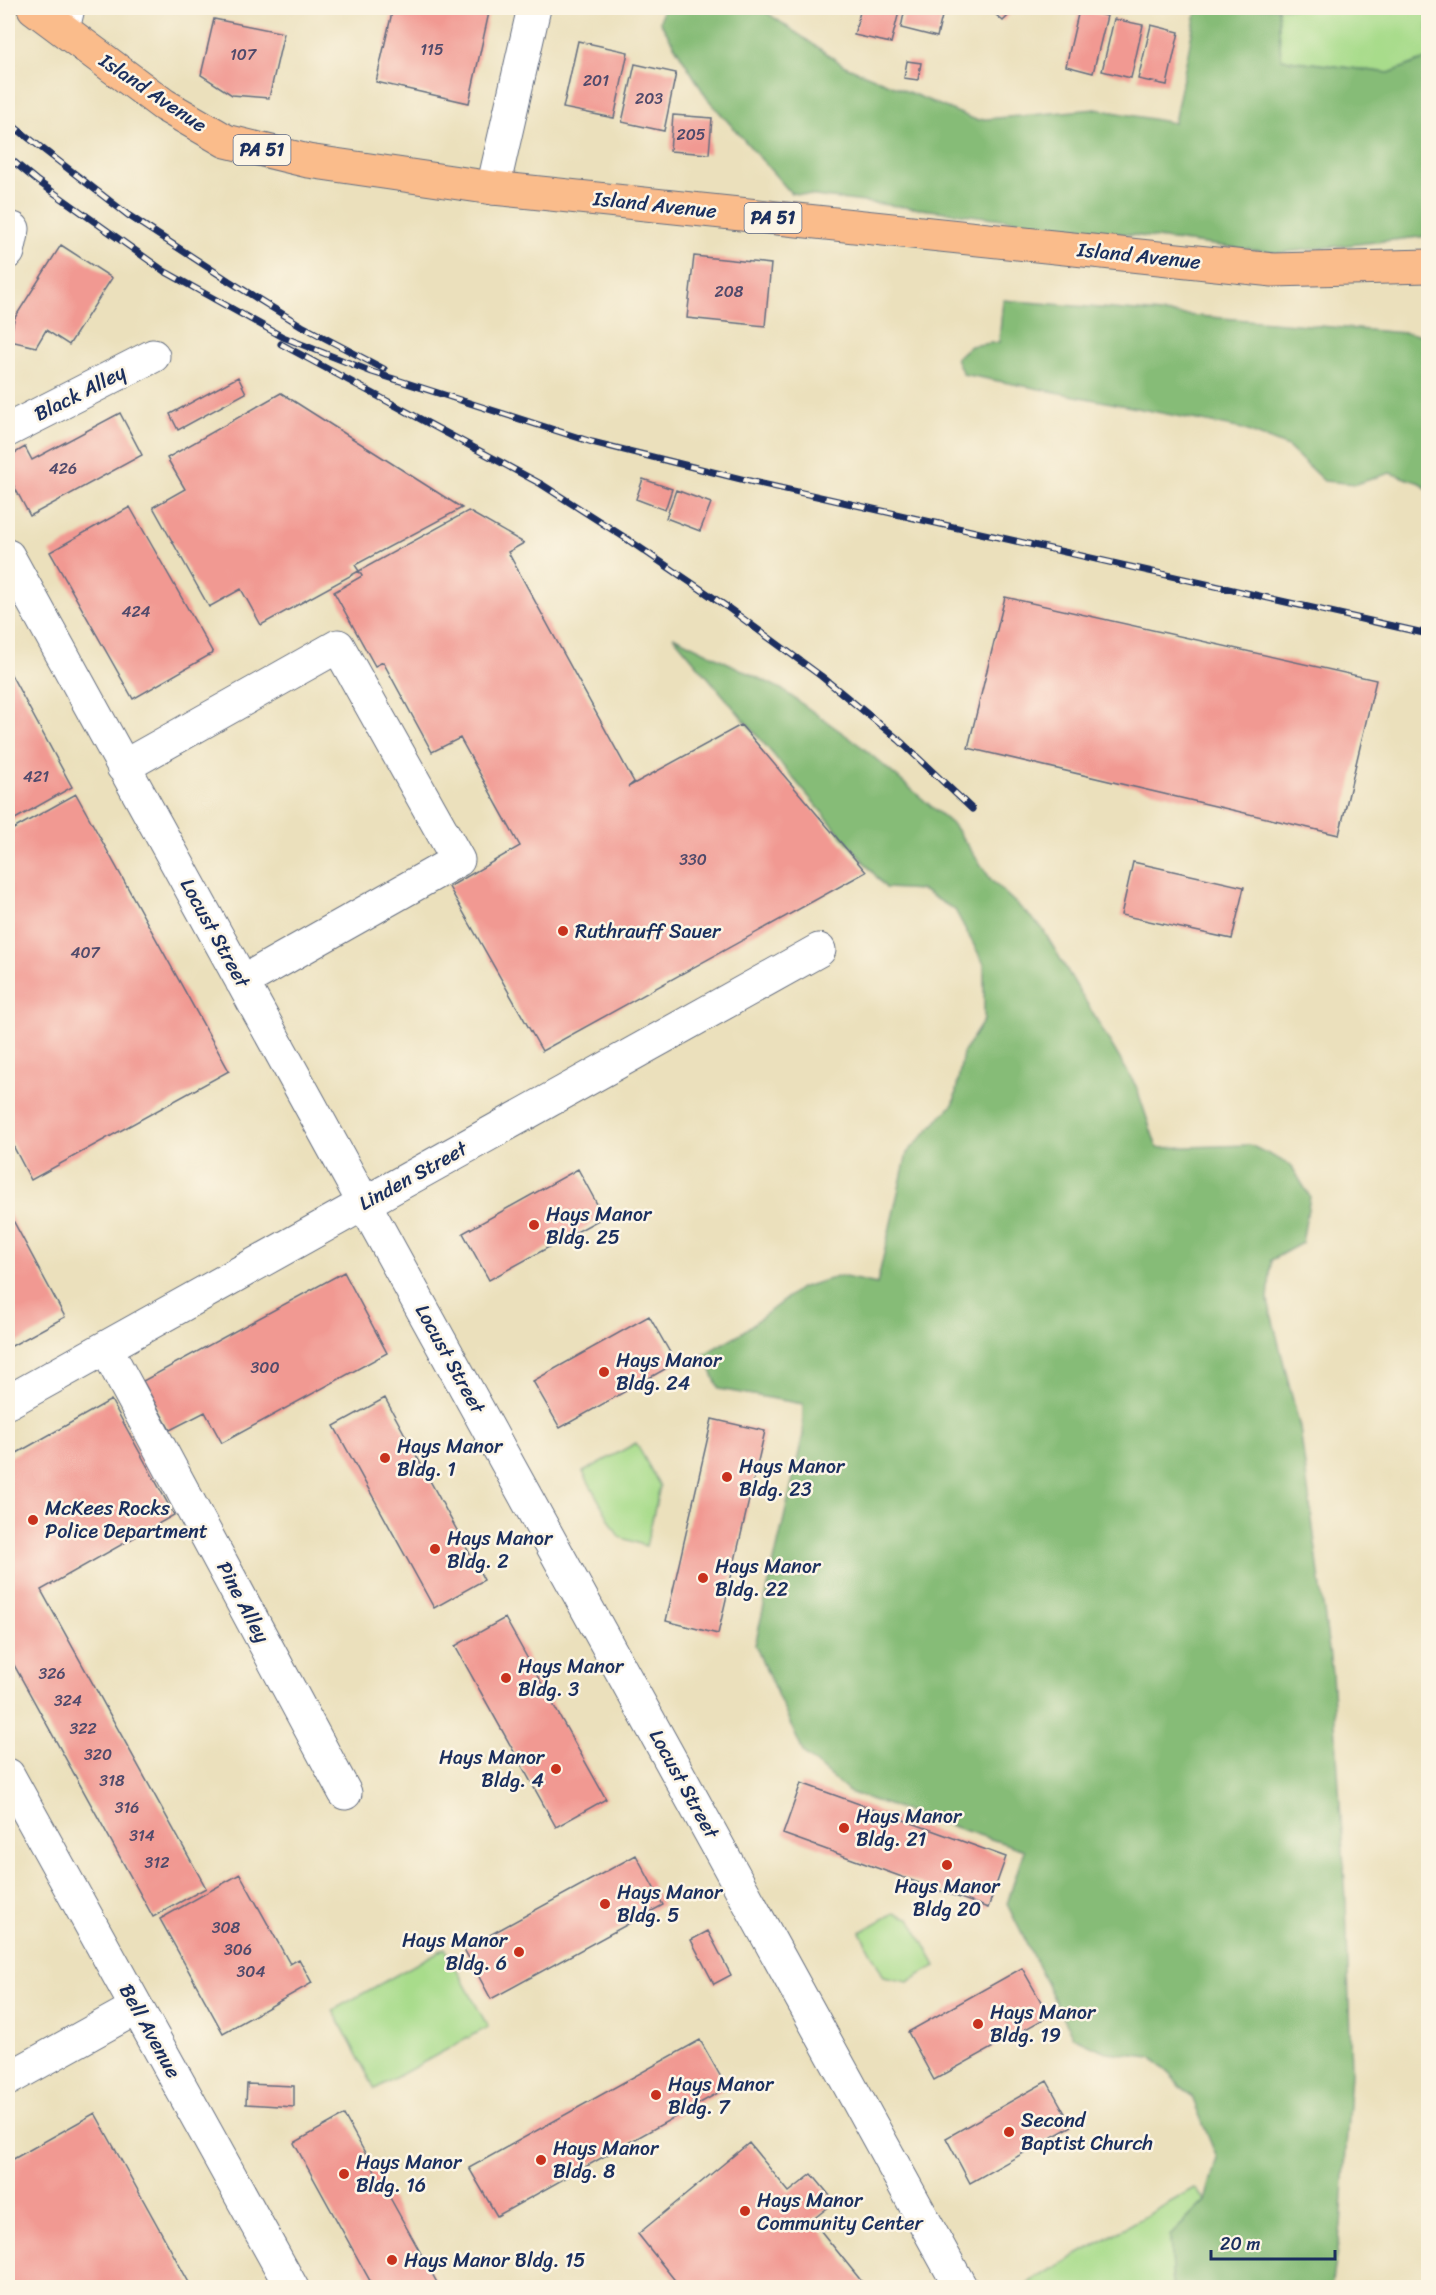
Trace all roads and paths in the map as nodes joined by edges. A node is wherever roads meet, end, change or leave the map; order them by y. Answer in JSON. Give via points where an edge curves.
{"nodes":[{"id":1,"x":34,"y":8,"type":"edge"},
{"id":2,"x":534,"y":8,"type":"edge"},
{"id":3,"x":65,"y":18,"type":"edge"},
{"id":4,"x":493,"y":188,"type":"junction"},
{"id":5,"x":1428,"y":266,"type":"edge"},
{"id":6,"x":153,"y":356,"type":"dead end"},
{"id":7,"x":8,"y":430,"type":"edge"},
{"id":8,"x":8,"y":556,"type":"edge"},
{"id":9,"x":123,"y":767,"type":"junction"},
{"id":10,"x":819,"y":950,"type":"dead end"},
{"id":11,"x":242,"y":982,"type":"junction"},
{"id":12,"x":364,"y":1203,"type":"junction"},
{"id":13,"x":106,"y":1348,"type":"junction"},
{"id":14,"x":8,"y":1402,"type":"edge"},
{"id":15,"x":8,"y":1775,"type":"edge"},
{"id":16,"x":345,"y":1793,"type":"dead end"},
{"id":17,"x":136,"y":2008,"type":"junction"},
{"id":18,"x":8,"y":2079,"type":"edge"},
{"id":19,"x":292,"y":2288,"type":"edge"},
{"id":20,"x":961,"y":2288,"type":"edge"}],
"edges":[{"from":1,"to":3,"type":"main road","name":"Island Avenue","number":"PA 51"},
{"from":2,"to":4,"type":"street"},
{"from":3,"to":4,"type":"main road","name":"Island Avenue","number":"PA 51","via":[[164,105],[226,141],[308,161]]},
{"from":4,"to":5,"type":"main road","name":"Island Avenue","number":"PA 51","via":[[1273,270]]},
{"from":6,"to":7,"type":"street","name":"Black Alley"},
{"from":8,"to":9,"type":"street","name":"Locust Street"},
{"from":9,"to":11,"type":"street","name":"Locust Street"},
{"from":9,"to":11,"type":"street","via":[[338,646],[458,860]]},
{"from":10,"to":12,"type":"street","name":"Linden Street"},
{"from":11,"to":12,"type":"street","name":"Locust Street"},
{"from":12,"to":13,"type":"street","name":"Linden Street"},
{"from":12,"to":20,"type":"street","name":"Locust Street"},
{"from":13,"to":14,"type":"street","name":"Linden Street"},
{"from":13,"to":16,"type":"street","name":"Pine Alley"},
{"from":15,"to":17,"type":"street","name":"Bell Avenue"},
{"from":17,"to":18,"type":"street"},
{"from":17,"to":19,"type":"street","name":"Bell Avenue"}]}
